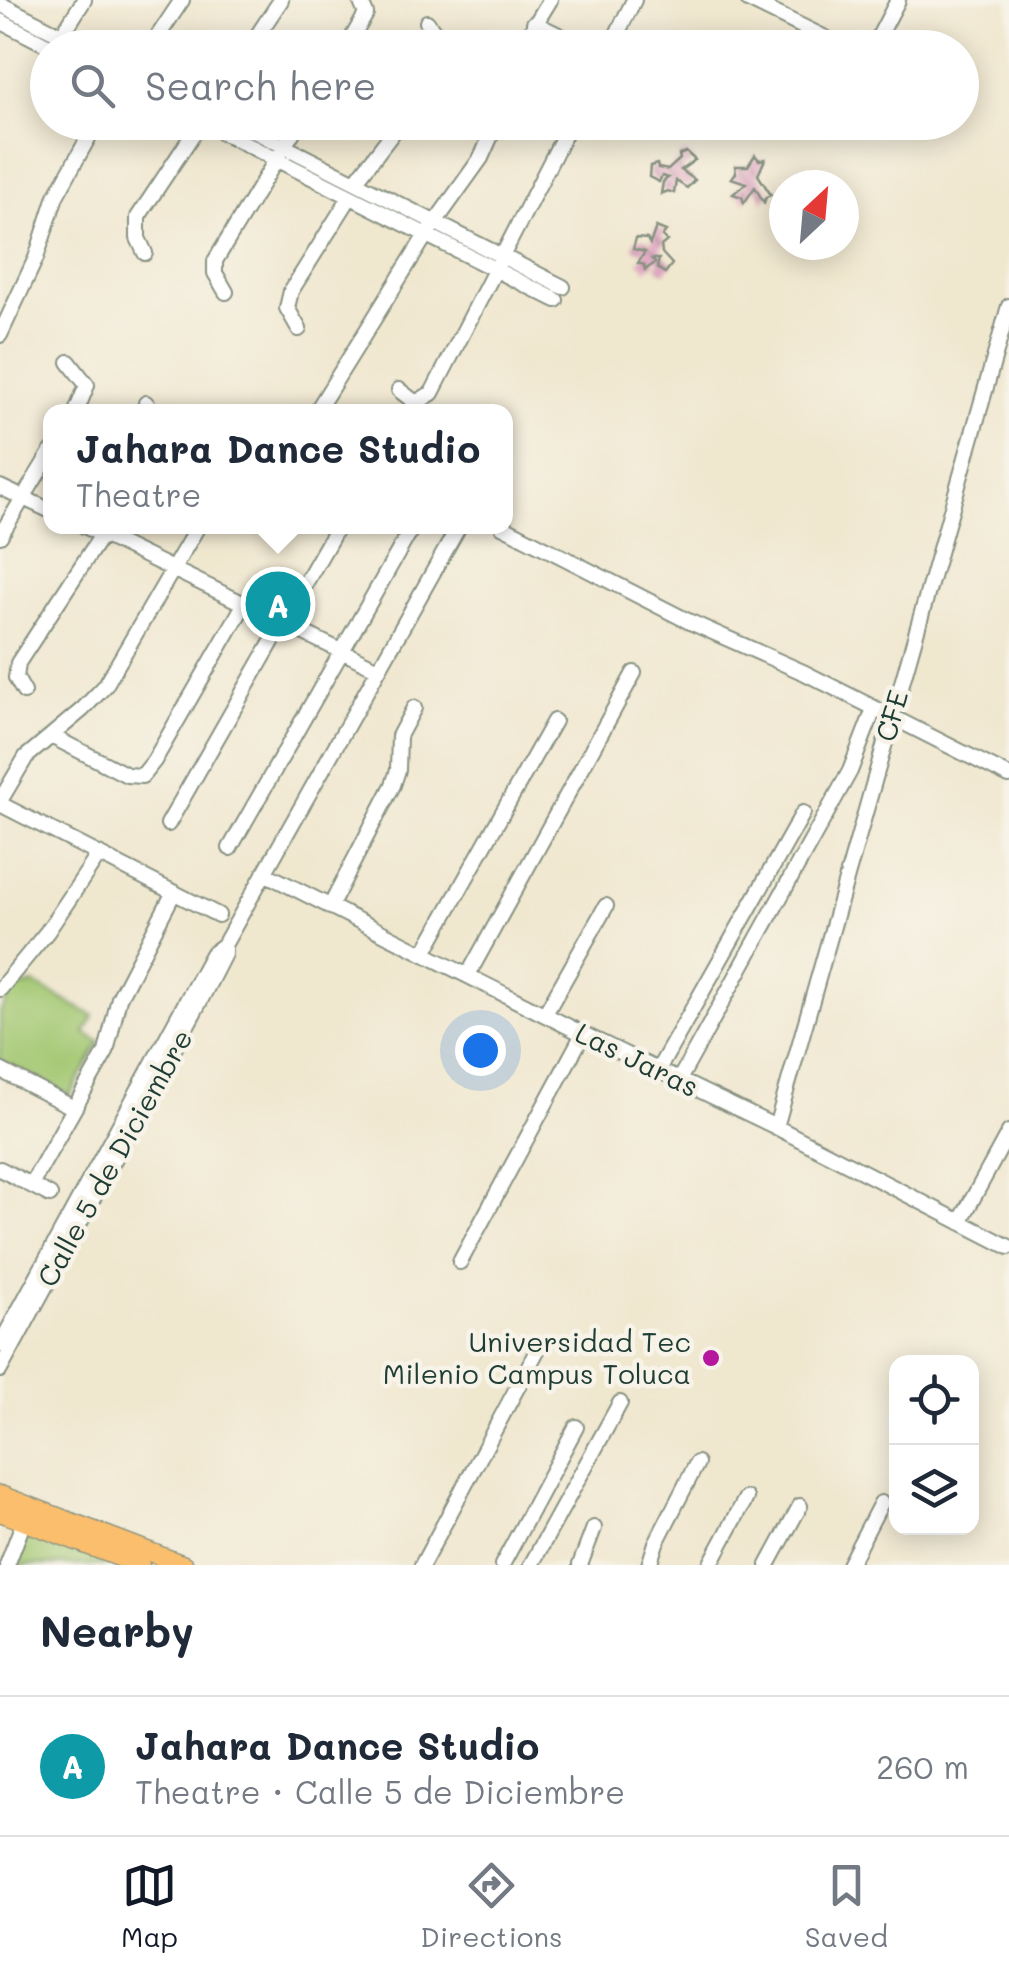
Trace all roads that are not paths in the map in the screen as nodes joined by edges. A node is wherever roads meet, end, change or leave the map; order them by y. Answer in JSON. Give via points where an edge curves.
{"nodes":[{"id":1,"x":84,"y":0,"type":"edge"},
{"id":2,"x":182,"y":0,"type":"edge"},
{"id":3,"x":281,"y":0,"type":"edge"},
{"id":4,"x":360,"y":0,"type":"edge"},
{"id":5,"x":550,"y":0,"type":"edge"},
{"id":6,"x":634,"y":0,"type":"edge"},
{"id":7,"x":748,"y":0,"type":"edge"},
{"id":8,"x":898,"y":0,"type":"edge"},
{"id":9,"x":0,"y":4,"type":"edge"},
{"id":10,"x":0,"y":21,"type":"edge"},
{"id":11,"x":427,"y":22,"type":"dead end"},
{"id":12,"x":534,"y":22,"type":"junction"},
{"id":13,"x":41,"y":30,"type":"edge"},
{"id":14,"x":65,"y":30,"type":"edge"},
{"id":15,"x":162,"y":30,"type":"edge"},
{"id":16,"x":261,"y":30,"type":"edge"},
{"id":17,"x":357,"y":30,"type":"edge"},
{"id":18,"x":433,"y":30,"type":"edge"},
{"id":19,"x":530,"y":30,"type":"edge"},
{"id":20,"x":550,"y":30,"type":"edge"},
{"id":21,"x":619,"y":30,"type":"edge"},
{"id":22,"x":809,"y":30,"type":"edge"},
{"id":23,"x":883,"y":30,"type":"edge"},
{"id":24,"x":30,"y":31,"type":"edge"},
{"id":25,"x":88,"y":140,"type":"edge"},
{"id":26,"x":190,"y":140,"type":"edge"},
{"id":27,"x":247,"y":140,"type":"edge"},
{"id":28,"x":262,"y":140,"type":"edge"},
{"id":29,"x":288,"y":140,"type":"edge"},
{"id":30,"x":387,"y":140,"type":"edge"},
{"id":31,"x":489,"y":140,"type":"edge"},
{"id":32,"x":562,"y":140,"type":"edge"},
{"id":33,"x":280,"y":153,"type":"junction"},
{"id":34,"x":352,"y":190,"type":"junction"},
{"id":35,"x":430,"y":228,"type":"junction"},
{"id":36,"x":145,"y":253,"type":"dead end"},
{"id":37,"x":498,"y":262,"type":"junction"},
{"id":38,"x":226,"y":292,"type":"dead end"},
{"id":39,"x":559,"y":293,"type":"dead end"},
{"id":40,"x":1009,"y":306,"type":"edge"},
{"id":41,"x":299,"y":329,"type":"dead end"},
{"id":42,"x":0,"y":336,"type":"edge"},
{"id":43,"x":69,"y":362,"type":"dead end"},
{"id":44,"x":399,"y":390,"type":"dead end"},
{"id":45,"x":79,"y":404,"type":"edge"},
{"id":46,"x":321,"y":404,"type":"edge"},
{"id":47,"x":43,"y":464,"type":"edge"},
{"id":48,"x":0,"y":486,"type":"edge"},
{"id":49,"x":22,"y":498,"type":"junction"},
{"id":50,"x":43,"y":508,"type":"edge"},
{"id":51,"x":513,"y":532,"type":"edge"},
{"id":52,"x":102,"y":534,"type":"edge"},
{"id":53,"x":110,"y":534,"type":"edge"},
{"id":54,"x":194,"y":534,"type":"edge"},
{"id":55,"x":334,"y":534,"type":"edge"},
{"id":56,"x":409,"y":534,"type":"edge"},
{"id":57,"x":454,"y":534,"type":"edge"},
{"id":58,"x":0,"y":536,"type":"edge"},
{"id":59,"x":174,"y":569,"type":"junction"},
{"id":60,"x":245,"y":602,"type":"junction"},
{"id":61,"x":284,"y":622,"type":"junction"},
{"id":62,"x":342,"y":652,"type":"junction"},
{"id":63,"x":378,"y":670,"type":"junction"},
{"id":64,"x":634,"y":673,"type":"dead end"},
{"id":65,"x":24,"y":692,"type":"dead end"},
{"id":66,"x":414,"y":708,"type":"dead end"},
{"id":67,"x":874,"y":709,"type":"junction"},
{"id":68,"x":892,"y":718,"type":"junction"},
{"id":69,"x":554,"y":721,"type":"dead end"},
{"id":70,"x":51,"y":736,"type":"junction"},
{"id":71,"x":1009,"y":776,"type":"edge"},
{"id":72,"x":0,"y":803,"type":"edge"},
{"id":73,"x":804,"y":812,"type":"dead end"},
{"id":74,"x":168,"y":824,"type":"dead end"},
{"id":75,"x":230,"y":848,"type":"dead end"},
{"id":76,"x":98,"y":854,"type":"junction"},
{"id":77,"x":264,"y":873,"type":"junction"},
{"id":78,"x":174,"y":892,"type":"junction"},
{"id":79,"x":606,"y":906,"type":"dead end"},
{"id":80,"x":330,"y":907,"type":"junction"},
{"id":81,"x":218,"y":915,"type":"dead end"},
{"id":82,"x":224,"y":945,"type":"junction"},
{"id":83,"x":424,"y":953,"type":"junction"},
{"id":84,"x":468,"y":975,"type":"junction"},
{"id":85,"x":0,"y":989,"type":"edge"},
{"id":86,"x":545,"y":1014,"type":"junction"},
{"id":87,"x":583,"y":1034,"type":"junction"},
{"id":88,"x":0,"y":1070,"type":"edge"},
{"id":89,"x":658,"y":1070,"type":"junction"},
{"id":90,"x":679,"y":1080,"type":"junction"},
{"id":91,"x":74,"y":1108,"type":"junction"},
{"id":92,"x":776,"y":1126,"type":"junction"},
{"id":93,"x":1009,"y":1132,"type":"edge"},
{"id":94,"x":4,"y":1172,"type":"edge"},
{"id":95,"x":31,"y":1186,"type":"junction"},
{"id":96,"x":0,"y":1190,"type":"edge"},
{"id":97,"x":50,"y":1195,"type":"dead end"},
{"id":98,"x":960,"y":1222,"type":"junction"},
{"id":99,"x":1009,"y":1248,"type":"edge"},
{"id":100,"x":460,"y":1262,"type":"dead end"},
{"id":101,"x":0,"y":1345,"type":"edge"},
{"id":102,"x":540,"y":1345,"type":"dead end"},
{"id":103,"x":0,"y":1370,"type":"edge"},
{"id":104,"x":620,"y":1404,"type":"dead end"},
{"id":105,"x":576,"y":1427,"type":"dead end"},
{"id":106,"x":696,"y":1463,"type":"dead end"},
{"id":107,"x":0,"y":1495,"type":"edge"},
{"id":108,"x":746,"y":1498,"type":"dead end"},
{"id":109,"x":881,"y":1503,"type":"dead end"},
{"id":110,"x":800,"y":1506,"type":"dead end"},
{"id":111,"x":0,"y":1512,"type":"edge"},
{"id":112,"x":24,"y":1520,"type":"junction"},
{"id":113,"x":594,"y":1528,"type":"dead end"},
{"id":114,"x":118,"y":1561,"type":"edge"},
{"id":115,"x":7,"y":1565,"type":"edge"},
{"id":116,"x":140,"y":1565,"type":"edge"},
{"id":117,"x":184,"y":1565,"type":"edge"},
{"id":118,"x":422,"y":1565,"type":"edge"},
{"id":119,"x":502,"y":1565,"type":"edge"},
{"id":120,"x":532,"y":1565,"type":"edge"},
{"id":121,"x":580,"y":1565,"type":"edge"},
{"id":122,"x":649,"y":1565,"type":"edge"},
{"id":123,"x":710,"y":1565,"type":"edge"},
{"id":124,"x":768,"y":1565,"type":"edge"},
{"id":125,"x":849,"y":1565,"type":"edge"}],
"edges":[{"from":1,"to":14,"type":"street"},
{"from":2,"to":15,"type":"street"},
{"from":3,"to":16,"type":"street"},
{"from":4,"to":17,"type":"street","via":[[366,14]]},
{"from":5,"to":12,"type":"street"},
{"from":6,"to":21,"type":"street"},
{"from":7,"to":22,"type":"street"},
{"from":8,"to":23,"type":"street"},
{"from":9,"to":13,"type":"street"},
{"from":10,"to":24,"type":"street"},
{"from":11,"to":18,"type":"street"},
{"from":12,"to":19,"type":"street"},
{"from":12,"to":20,"type":"street"},
{"from":25,"to":42,"type":"street","via":[[56,196]]},
{"from":26,"to":36,"type":"street","via":[[138,217]]},
{"from":27,"to":33,"type":"street"},
{"from":28,"to":33,"type":"street"},
{"from":29,"to":33,"type":"street"},
{"from":30,"to":34,"type":"street"},
{"from":31,"to":35,"type":"street"},
{"from":32,"to":37,"type":"street"},
{"from":33,"to":34,"type":"street"},
{"from":33,"to":38,"type":"street","via":[[215,261]]},
{"from":34,"to":35,"type":"street"},
{"from":34,"to":41,"type":"street","via":[[290,292],[287,308]]},
{"from":35,"to":37,"type":"street"},
{"from":35,"to":46,"type":"street"},
{"from":37,"to":39,"type":"street"},
{"from":37,"to":44,"type":"street","via":[[428,399],[412,403]]},
{"from":40,"to":68,"type":"street","name":"CFE"},
{"from":43,"to":45,"type":"street","via":[[87,385]]},
{"from":47,"to":49,"type":"street"},
{"from":48,"to":49,"type":"street"},
{"from":49,"to":50,"type":"street"},
{"from":49,"to":58,"type":"street"},
{"from":51,"to":67,"type":"street"},
{"from":52,"to":65,"type":"street","via":[[18,663]]},
{"from":53,"to":59,"type":"street"},
{"from":54,"to":59,"type":"street"},
{"from":55,"to":61,"type":"street"},
{"from":56,"to":62,"type":"street"},
{"from":57,"to":63,"type":"street","name":"Calle 5 de Diciembre"},
{"from":59,"to":60,"type":"street"},
{"from":59,"to":70,"type":"street","via":[[106,686]]},
{"from":60,"to":61,"type":"street"},
{"from":60,"to":70,"type":"street","via":[[140,777]]},
{"from":61,"to":62,"type":"street"},
{"from":61,"to":74,"type":"street"},
{"from":62,"to":63,"type":"street"},
{"from":62,"to":75,"type":"street"},
{"from":63,"to":77,"type":"street","name":"Calle 5 de Diciembre"},
{"from":64,"to":84,"type":"street"},
{"from":66,"to":80,"type":"street","via":[[399,736],[393,786]]},
{"from":67,"to":68,"type":"street"},
{"from":67,"to":90,"type":"street","via":[[850,771]]},
{"from":68,"to":71,"type":"street"},
{"from":68,"to":92,"type":"street","name":"CFE"},
{"from":69,"to":83,"type":"street"},
{"from":70,"to":72,"type":"street","via":[[19,766]]},
{"from":72,"to":76,"type":"street"},
{"from":73,"to":89,"type":"street"},
{"from":76,"to":78,"type":"street"},
{"from":76,"to":85,"type":"street"},
{"from":77,"to":80,"type":"street","name":"Las Jaras"},
{"from":77,"to":82,"type":"street","name":"Calle 5 de Diciembre"},
{"from":78,"to":81,"type":"street"},
{"from":78,"to":91,"type":"street","via":[[119,998],[106,1052]]},
{"from":79,"to":86,"type":"street"},
{"from":80,"to":83,"type":"street","name":"Las Jaras"},
{"from":82,"to":101,"type":"street","name":"Calle 5 de Diciembre","via":[[212,954]]},
{"from":82,"to":103,"type":"street","name":"Calle 5 de Diciembre"},
{"from":83,"to":84,"type":"street","name":"Las Jaras"},
{"from":84,"to":86,"type":"street","name":"Las Jaras"},
{"from":86,"to":87,"type":"street","name":"Las Jaras"},
{"from":87,"to":89,"type":"street","name":"Las Jaras"},
{"from":87,"to":100,"type":"street"},
{"from":88,"to":91,"type":"street"},
{"from":89,"to":90,"type":"street","name":"Las Jaras"},
{"from":90,"to":92,"type":"street","name":"Las Jaras"},
{"from":91,"to":95,"type":"street"},
{"from":92,"to":98,"type":"street","name":"Las Jaras"},
{"from":93,"to":98,"type":"street"},
{"from":94,"to":95,"type":"street"},
{"from":94,"to":96,"type":"street"},
{"from":95,"to":97,"type":"street"},
{"from":98,"to":99,"type":"street","name":"Las Jaras"},
{"from":102,"to":118,"type":"street"},
{"from":104,"to":120,"type":"street"},
{"from":105,"to":119,"type":"street"},
{"from":106,"to":122,"type":"street"},
{"from":107,"to":117,"type":"main road"},
{"from":108,"to":123,"type":"street"},
{"from":109,"to":125,"type":"street"},
{"from":110,"to":124,"type":"street"},
{"from":111,"to":112,"type":"main road"},
{"from":112,"to":114,"type":"main road"},
{"from":112,"to":115,"type":"street"},
{"from":113,"to":121,"type":"street"},
{"from":114,"to":116,"type":"main road"}]}
